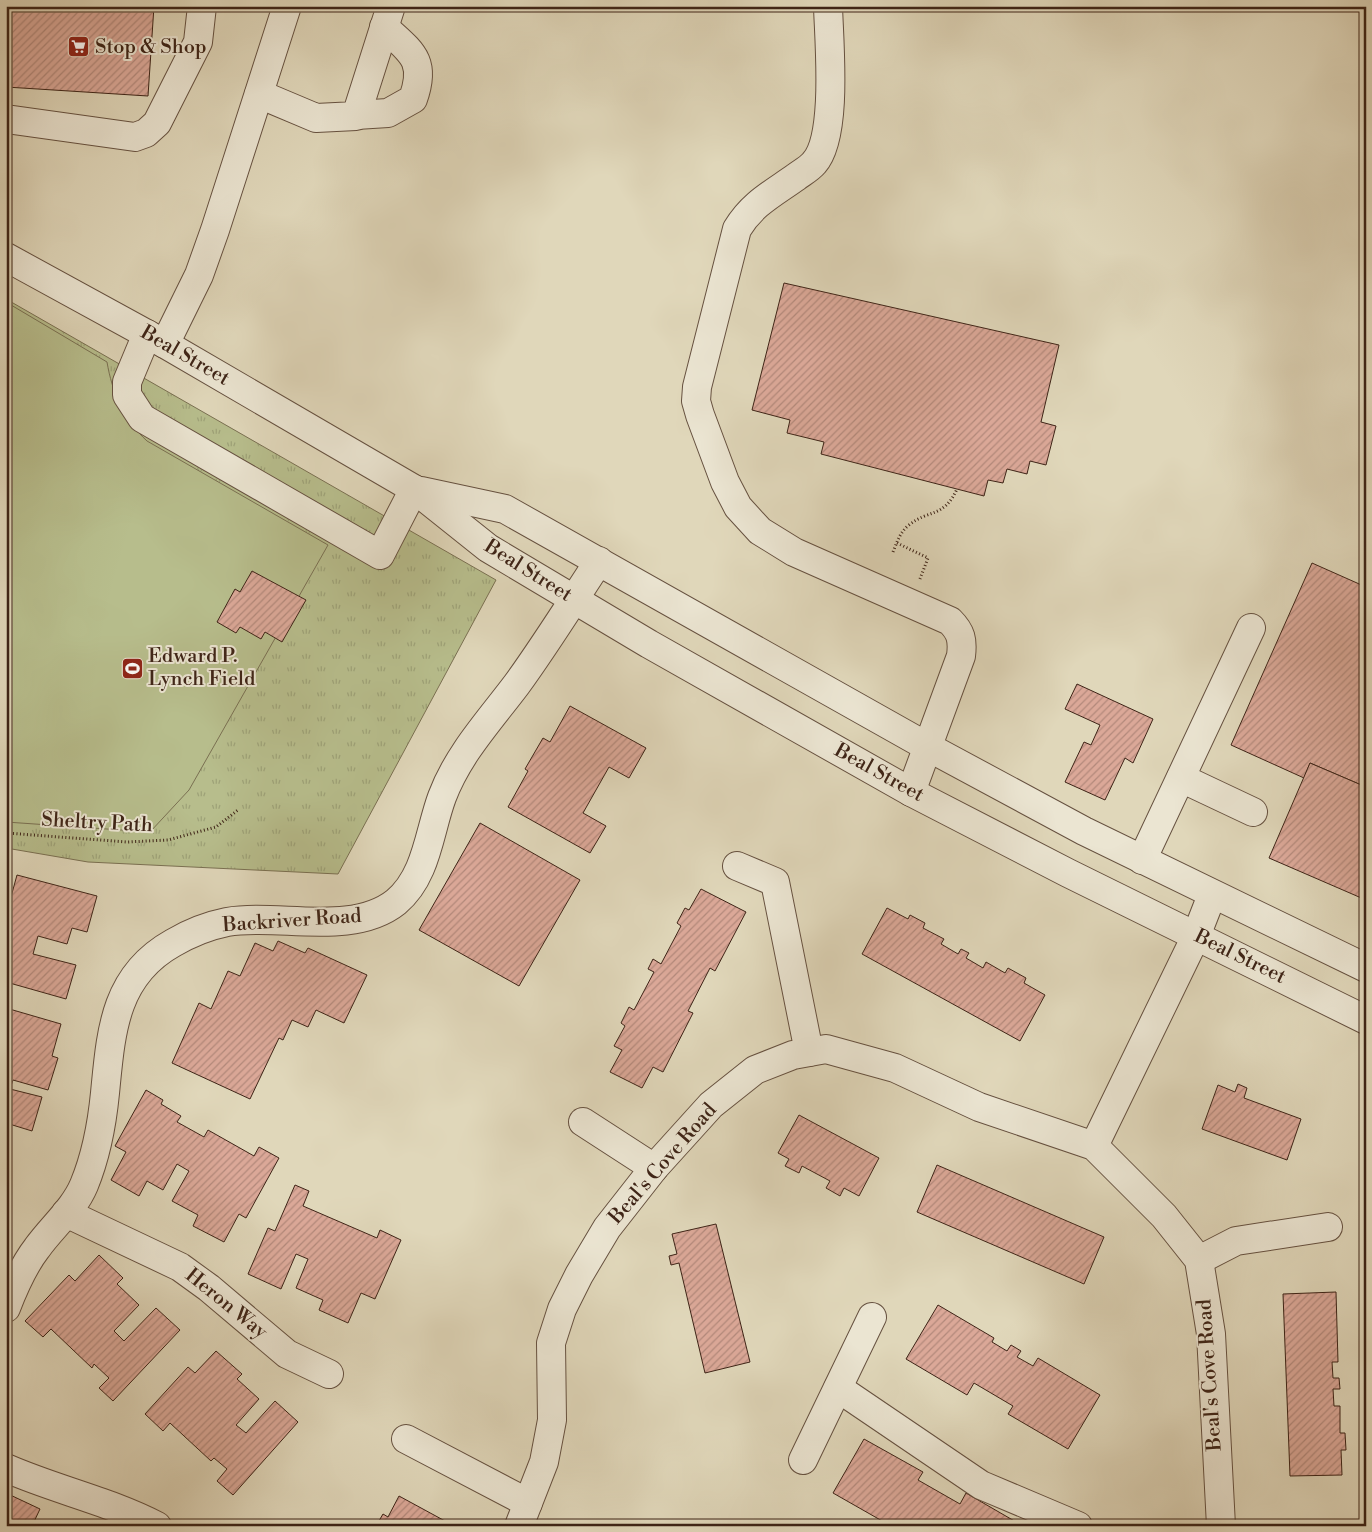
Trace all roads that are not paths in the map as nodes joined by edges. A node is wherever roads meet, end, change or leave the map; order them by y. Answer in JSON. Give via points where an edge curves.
{"nodes":[{"id":1,"x":202,"y":6,"type":"edge"},
{"id":2,"x":287,"y":6,"type":"edge"},
{"id":3,"x":828,"y":6,"type":"edge"},
{"id":4,"x":388,"y":17,"type":"edge"},
{"id":5,"x":259,"y":94,"type":"junction"},
{"id":6,"x":356,"y":115,"type":"junction"},
{"id":7,"x":6,"y":119,"type":"edge"},
{"id":8,"x":6,"y":257,"type":"edge"},
{"id":9,"x":156,"y":339,"type":"junction"},
{"id":10,"x":414,"y":490,"type":"junction"},
{"id":11,"x":599,"y":561,"type":"junction"},
{"id":12,"x":573,"y":599,"type":"junction"},
{"id":13,"x":1251,"y":628,"type":"dead end"},
{"id":14,"x":928,"y":747,"type":"junction"},
{"id":15,"x":1181,"y":778,"type":"junction"},
{"id":16,"x":911,"y":792,"type":"junction"},
{"id":17,"x":1253,"y":812,"type":"dead end"},
{"id":18,"x":1142,"y":860,"type":"junction"},
{"id":19,"x":737,"y":866,"type":"dead end"},
{"id":20,"x":1212,"y":895,"type":"junction"},
{"id":21,"x":1196,"y":936,"type":"junction"},
{"id":22,"x":1366,"y":968,"type":"edge"},
{"id":23,"x":1366,"y":1020,"type":"edge"},
{"id":24,"x":809,"y":1052,"type":"junction"},
{"id":25,"x":583,"y":1122,"type":"dead end"},
{"id":26,"x":1094,"y":1146,"type":"junction"},
{"id":27,"x":654,"y":1168,"type":"junction"},
{"id":28,"x":66,"y":1214,"type":"junction"},
{"id":29,"x":1328,"y":1226,"type":"dead end"},
{"id":30,"x":1199,"y":1260,"type":"junction"},
{"id":31,"x":6,"y":1308,"type":"edge"},
{"id":32,"x":872,"y":1317,"type":"dead end"},
{"id":33,"x":329,"y":1374,"type":"dead end"},
{"id":34,"x":838,"y":1388,"type":"junction"},
{"id":35,"x":406,"y":1439,"type":"dead end"},
{"id":36,"x":803,"y":1460,"type":"dead end"},
{"id":37,"x":6,"y":1468,"type":"edge"},
{"id":38,"x":524,"y":1514,"type":"edge"},
{"id":39,"x":157,"y":1526,"type":"edge"},
{"id":40,"x":1078,"y":1526,"type":"edge"},
{"id":41,"x":1221,"y":1526,"type":"edge"}],
"edges":[{"from":1,"to":7,"type":"street","via":[[198,42],[157,124],[146,133],[134,137]]},
{"from":2,"to":5,"type":"street"},
{"from":3,"to":14,"type":"street","via":[[830,94],[822,151],[814,164],[748,212],[737,229],[696,401],[738,507],[760,531],[794,552],[950,621],[958,629],[963,641],[961,656]]},
{"from":4,"to":6,"type":"street"},
{"from":4,"to":6,"type":"street","via":[[414,55],[419,81],[413,99],[388,113]]},
{"from":5,"to":6,"type":"street","via":[[316,118]]},
{"from":5,"to":9,"type":"street","via":[[199,274]]},
{"from":8,"to":9,"type":"street","name":"Beal Street"},
{"from":9,"to":10,"type":"street","name":"Beal Street"},
{"from":9,"to":10,"type":"street","via":[[127,382],[127,395],[142,418],[380,555]]},
{"from":10,"to":11,"type":"street","name":"Beal Street","via":[[505,508]]},
{"from":10,"to":12,"type":"street","name":"Beal Street","via":[[488,548]]},
{"from":11,"to":12,"type":"street","name":"Backriver Road"},
{"from":11,"to":14,"type":"street","name":"Beal Street"},
{"from":12,"to":16,"type":"street","name":"Beal Street"},
{"from":12,"to":28,"type":"street","name":"Backriver Road","via":[[451,775],[425,855],[415,878],[397,901],[370,916],[339,920],[228,922],[196,930],[157,952],[131,981],[116,1011],[95,1152],[83,1187]]},
{"from":13,"to":15,"type":"street"},
{"from":14,"to":16,"type":"street"},
{"from":14,"to":18,"type":"street","name":"Beal Street"},
{"from":15,"to":17,"type":"street"},
{"from":15,"to":18,"type":"street"},
{"from":16,"to":21,"type":"street","name":"Beal Street"},
{"from":18,"to":20,"type":"street","name":"Beal Street"},
{"from":19,"to":24,"type":"street","via":[[775,882]]},
{"from":20,"to":21,"type":"street"},
{"from":20,"to":22,"type":"street","name":"Beal Street"},
{"from":21,"to":23,"type":"street","name":"Beal Street"},
{"from":21,"to":26,"type":"street"},
{"from":24,"to":26,"type":"street","name":"Beal's Cove Road","via":[[826,1049],[895,1068],[979,1107]]},
{"from":24,"to":27,"type":"street","name":"Beal's Cove Road","via":[[755,1070],[711,1105]]},
{"from":25,"to":27,"type":"street"},
{"from":26,"to":30,"type":"street","name":"Beal's Cove Road","via":[[1164,1216]]},
{"from":27,"to":38,"type":"street","name":"Beal's Cove Road","via":[[607,1228],[562,1309],[551,1343],[552,1420],[544,1462]]},
{"from":28,"to":31,"type":"street","name":"Backriver Road","via":[[36,1248],[17,1279]]},
{"from":28,"to":33,"type":"street","name":"Heron Way","via":[[180,1267],[287,1354]]},
{"from":29,"to":30,"type":"street","via":[[1236,1241]]},
{"from":30,"to":41,"type":"street","name":"Beal's Cove Road","via":[[1211,1334]]},
{"from":32,"to":34,"type":"street"},
{"from":34,"to":36,"type":"street"},
{"from":34,"to":40,"type":"street","via":[[981,1485]]},
{"from":35,"to":38,"type":"street"},
{"from":37,"to":39,"type":"street","via":[[40,1483],[128,1510]]}]}
